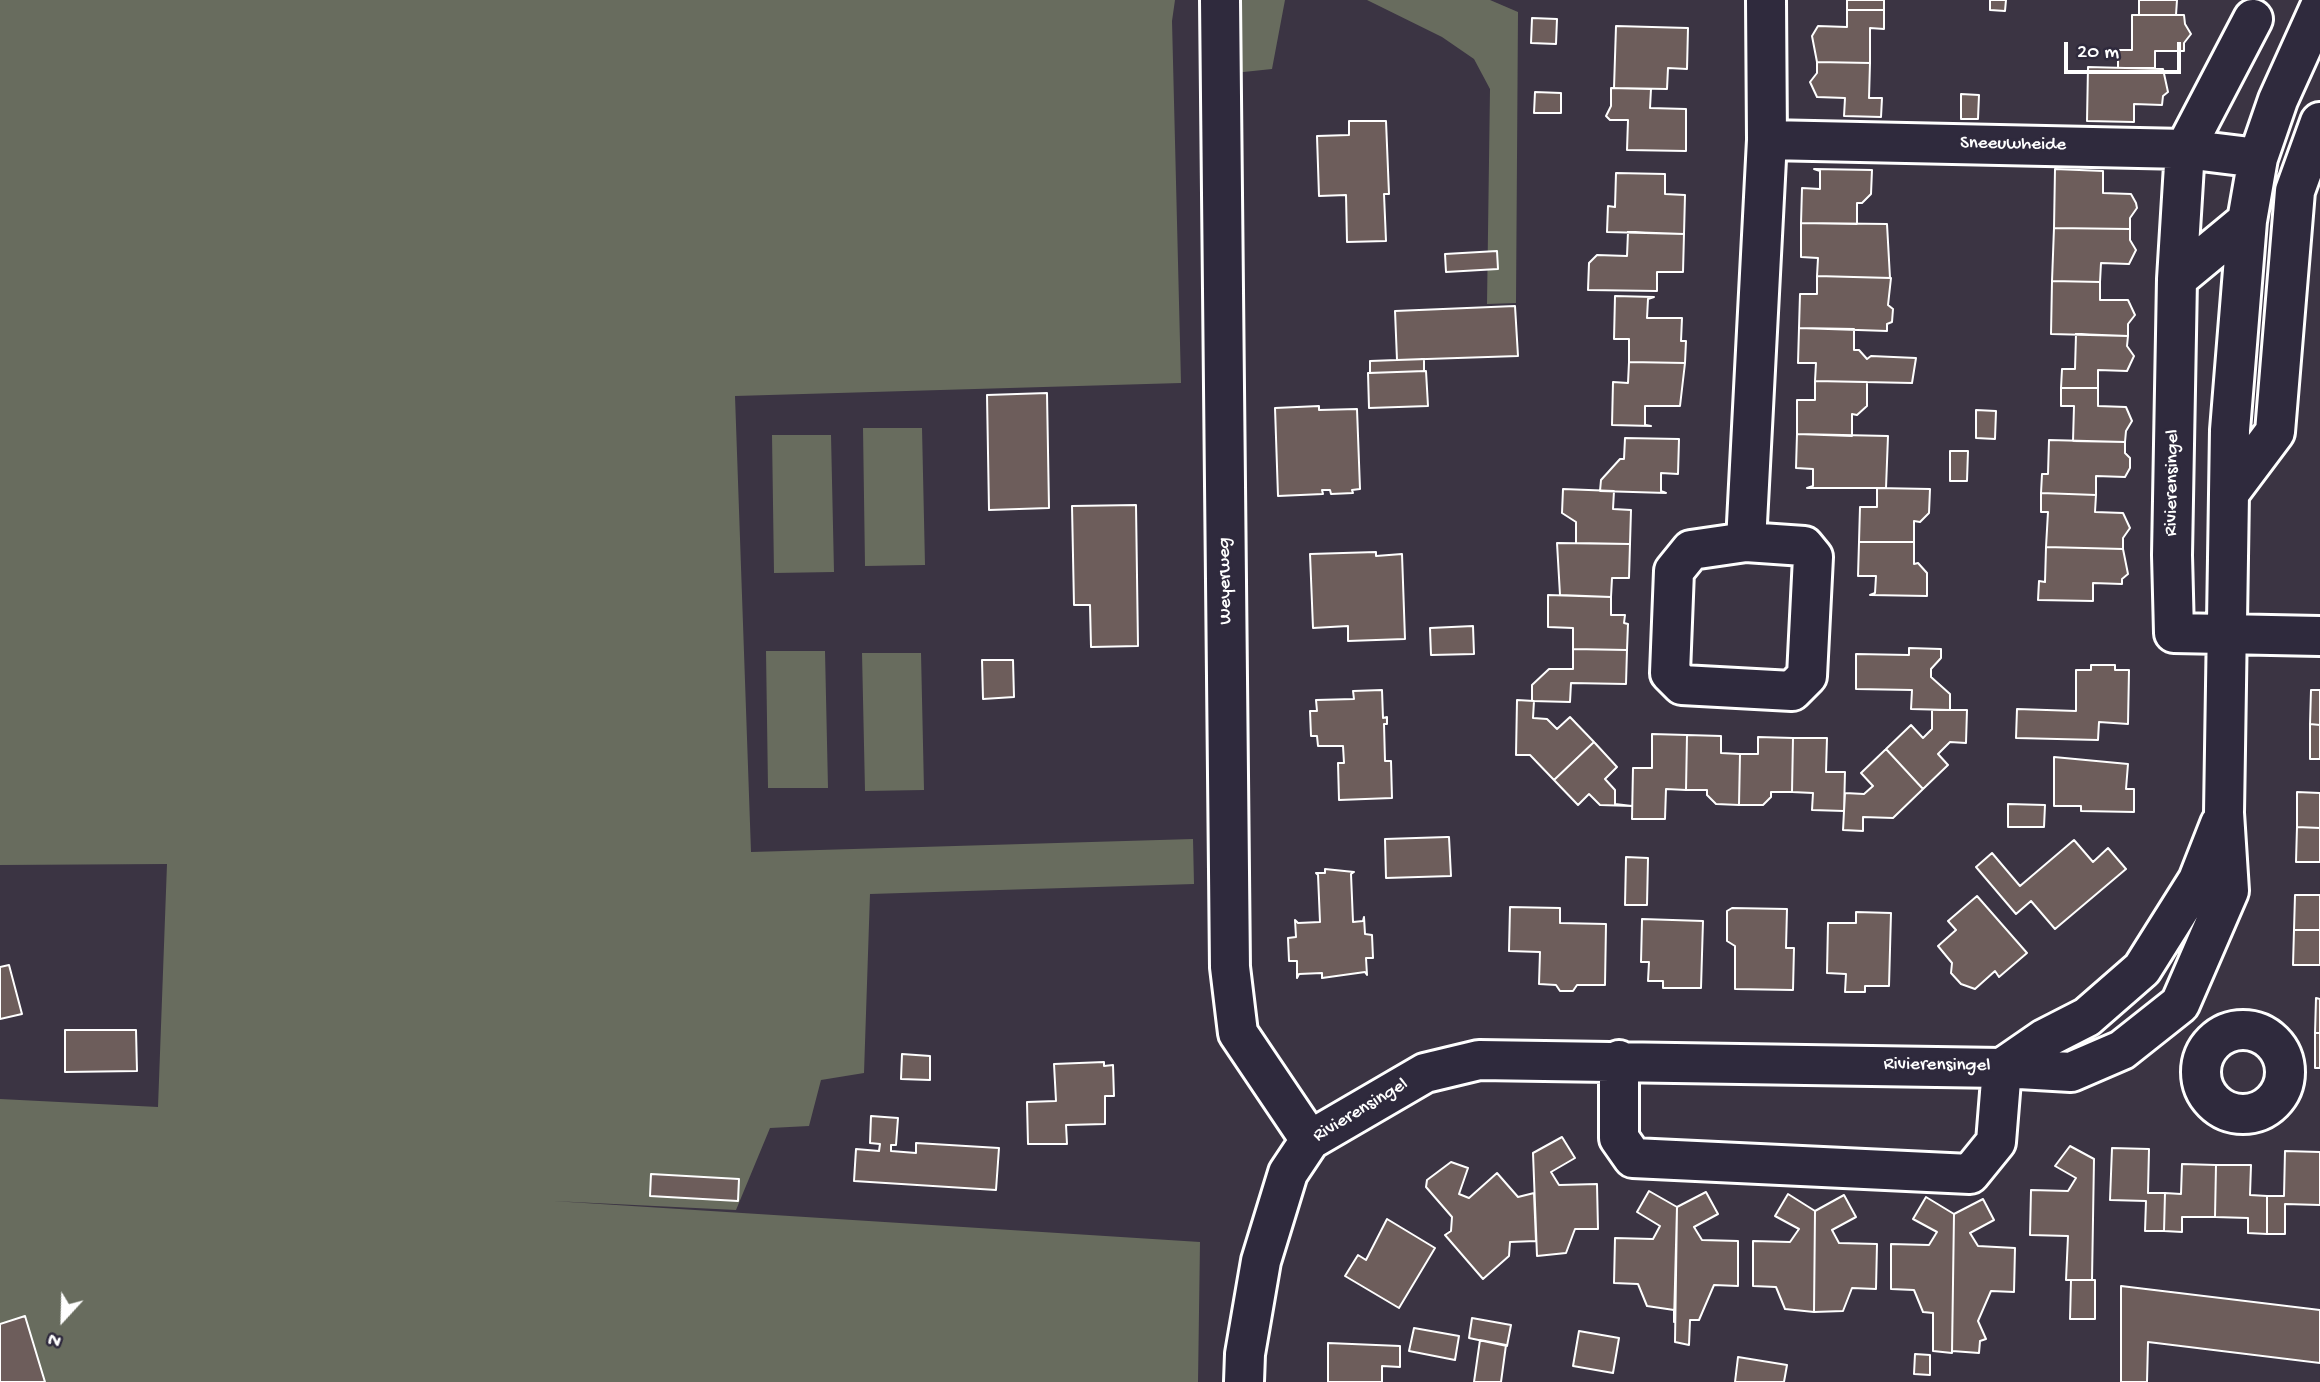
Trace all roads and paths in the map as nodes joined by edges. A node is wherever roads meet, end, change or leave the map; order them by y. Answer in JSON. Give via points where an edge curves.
{"nodes":[{"id":1,"x":1220,"y":0,"type":"edge"},
{"id":2,"x":1766,"y":0,"type":"edge"},
{"id":3,"x":2320,"y":7,"type":"edge"},
{"id":4,"x":2258,"y":10,"type":"edge"},
{"id":5,"x":2277,"y":100,"type":"junction"},
{"id":6,"x":2320,"y":122,"type":"edge"},
{"id":7,"x":1767,"y":140,"type":"junction"},
{"id":8,"x":2185,"y":149,"type":"junction"},
{"id":9,"x":2258,"y":158,"type":"junction"},
{"id":10,"x":2247,"y":221,"type":"junction"},
{"id":11,"x":2177,"y":279,"type":"junction"},
{"id":12,"x":2230,"y":492,"type":"junction"},
{"id":13,"x":1746,"y":542,"type":"junction"},
{"id":14,"x":2228,"y":635,"type":"junction"},
{"id":15,"x":2320,"y":636,"type":"edge"},
{"id":16,"x":2224,"y":813,"type":"junction"},
{"id":17,"x":2142,"y":969,"type":"junction"},
{"id":18,"x":2180,"y":1004,"type":"junction"},
{"id":19,"x":2214,"y":1040,"type":"dead end"},
{"id":20,"x":1619,"y":1060,"type":"junction"},
{"id":21,"x":2002,"y":1068,"type":"junction"},
{"id":22,"x":1310,"y":1140,"type":"junction"},
{"id":23,"x":1244,"y":1382,"type":"edge"}],
"edges":[{"from":1,"to":22,"type":"street","name":"Weyerweg","via":[[1230,967],[1238,1033]]},
{"from":2,"to":7,"type":"street"},
{"from":3,"to":5,"type":"street","name":"Rivierensingel"},
{"from":4,"to":5,"type":"street","name":"Rivierensingel"},
{"from":4,"to":8,"type":"street","name":"Rivierensingel"},
{"from":5,"to":9,"type":"street","name":"Rivierensingel"},
{"from":6,"to":12,"type":"street","via":[[2295,191],[2275,432]]},
{"from":7,"to":8,"type":"street","name":"Sneeuwheide"},
{"from":7,"to":13,"type":"street"},
{"from":8,"to":9,"type":"street","name":"Sneeuwheide"},
{"from":8,"to":11,"type":"street","name":"Rivierensingel"},
{"from":9,"to":10,"type":"street","name":"Rivierensingel"},
{"from":10,"to":11,"type":"street"},
{"from":10,"to":12,"type":"street","name":"Rivierensingel","via":[[2230,430]]},
{"from":11,"to":14,"type":"street","name":"Rivierensingel","via":[[2174,634]]},
{"from":12,"to":14,"type":"street","name":"Rivierensingel"},
{"from":13,"to":13,"type":"street","via":[[1804,546],[1813,557],[1807,676],[1792,691],[1682,685],[1670,673],[1674,571],[1691,550]]},
{"from":14,"to":15,"type":"street"},
{"from":14,"to":16,"type":"street","name":"Rivierensingel"},
{"from":16,"to":17,"type":"street","name":"Rivierensingel","via":[[2198,880]]},
{"from":16,"to":18,"type":"street","name":"Rivierensingel","via":[[2229,891]]},
{"from":17,"to":18,"type":"street"},
{"from":17,"to":21,"type":"street","name":"Rivierensingel","via":[[2087,1017]]},
{"from":18,"to":19,"type":"street"},
{"from":18,"to":21,"type":"street","name":"Rivierensingel","via":[[2122,1050],[2071,1072]]},
{"from":20,"to":21,"type":"street","name":"Rivierensingel"},
{"from":20,"to":21,"type":"street","name":"Rivierensingel","via":[[1619,1138],[1633,1158],[1970,1174],[1996,1142]]},
{"from":20,"to":22,"type":"street","name":"Rivierensingel","via":[[1479,1060],[1425,1073]]},
{"from":22,"to":23,"type":"street","name":"Rivierensingel","via":[[1287,1173],[1261,1261]]}]}
